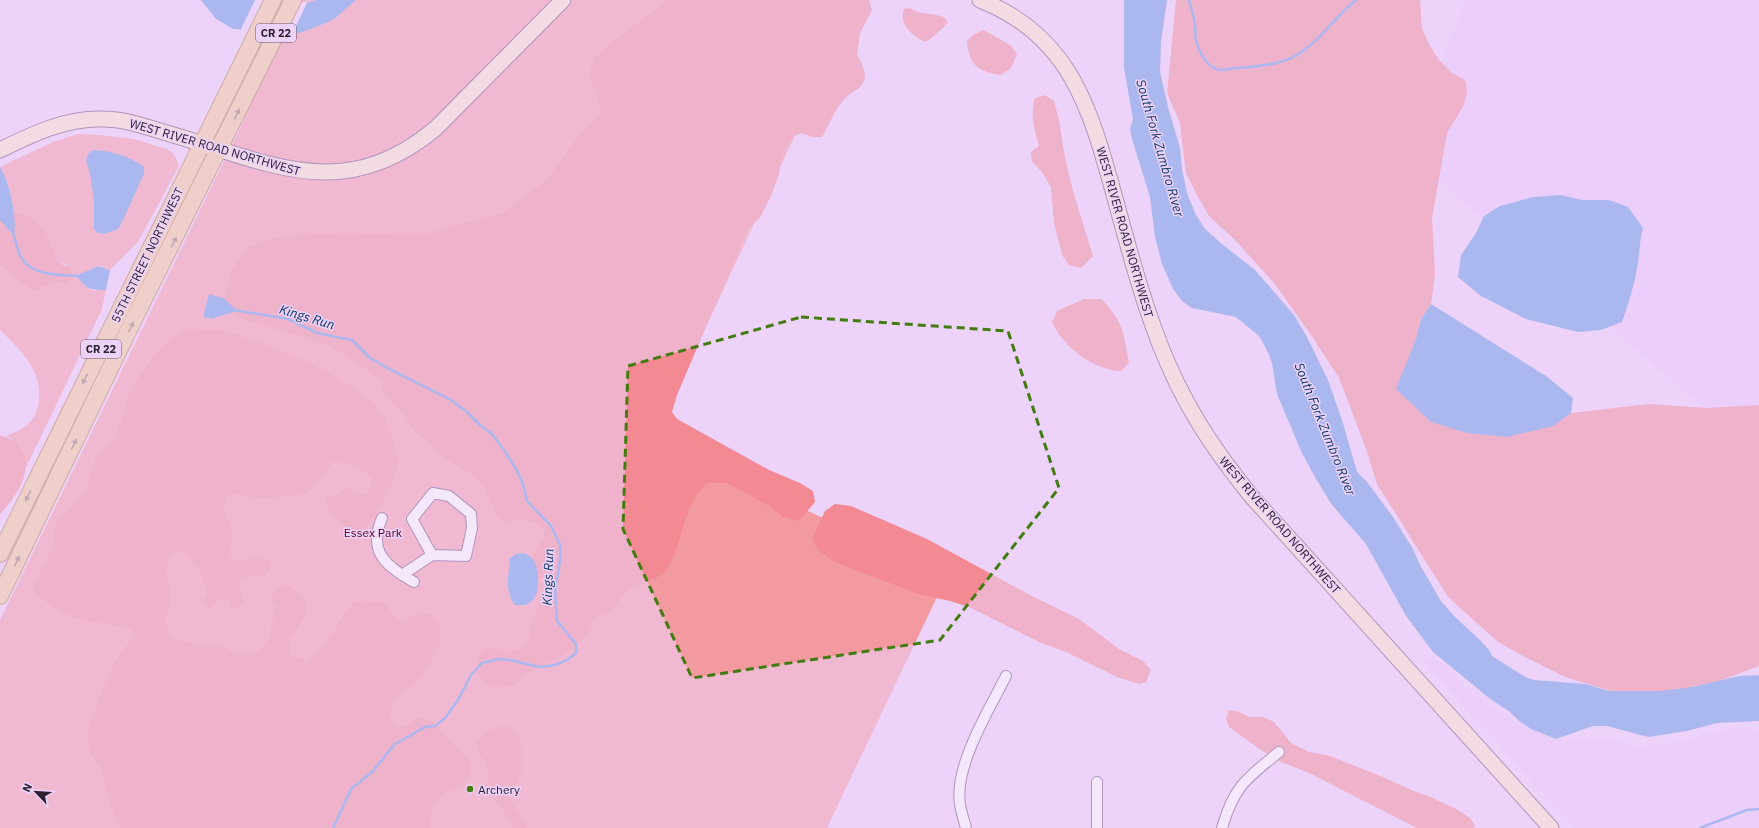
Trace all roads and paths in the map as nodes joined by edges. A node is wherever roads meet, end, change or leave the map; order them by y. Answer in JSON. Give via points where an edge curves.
{"nodes":[{"id":1,"x":273,"y":0,"type":"edge"},
{"id":2,"x":293,"y":0,"type":"edge"},
{"id":3,"x":563,"y":0,"type":"edge"},
{"id":4,"x":980,"y":0,"type":"edge"},
{"id":5,"x":202,"y":144,"type":"junction"},
{"id":6,"x":220,"y":149,"type":"junction"},
{"id":7,"x":0,"y":150,"type":"edge"},
{"id":8,"x":382,"y":518,"type":"dead end"},
{"id":9,"x":0,"y":554,"type":"edge"},
{"id":10,"x":432,"y":555,"type":"junction"},
{"id":11,"x":402,"y":575,"type":"junction"},
{"id":12,"x":414,"y":582,"type":"dead end"},
{"id":13,"x":0,"y":596,"type":"edge"},
{"id":14,"x":1006,"y":676,"type":"dead end"},
{"id":15,"x":1279,"y":752,"type":"dead end"},
{"id":16,"x":1097,"y":782,"type":"dead end"},
{"id":17,"x":965,"y":828,"type":"edge"},
{"id":18,"x":1097,"y":828,"type":"edge"},
{"id":19,"x":1222,"y":828,"type":"edge"},
{"id":20,"x":1552,"y":828,"type":"edge"}],
"edges":[{"from":1,"to":5,"type":"main road","name":"55TH STREET NORTHWEST","number":"CR 22"},
{"from":6,"to":2,"type":"main road","name":"55TH STREET NORTHWEST","number":"CR 22","one_way":true},
{"from":3,"to":6,"type":"main road","name":"WEST RIVER ROAD NORTHWEST","via":[[435,129],[411,147],[372,166],[313,173]]},
{"from":4,"to":20,"type":"main road","name":"WEST RIVER ROAD NORTHWEST","via":[[1009,15],[1042,39],[1076,85],[1094,127],[1159,343],[1184,400],[1217,452],[1252,497]]},
{"from":5,"to":6,"type":"main road","name":"WEST RIVER ROAD NORTHWEST"},
{"from":5,"to":7,"type":"main road","name":"WEST RIVER ROAD NORTHWEST","via":[[102,118],[60,124]]},
{"from":5,"to":9,"type":"main road","name":"55TH STREET NORTHWEST","number":"CR 22","one_way":true},
{"from":13,"to":6,"type":"main road","name":"55TH STREET NORTHWEST","number":"CR 22","one_way":true},
{"from":8,"to":11,"type":"street","via":[[377,530],[376,543],[380,555]]},
{"from":10,"to":10,"type":"street","via":[[412,519],[433,494],[449,496],[471,514],[472,528],[466,556]]},
{"from":10,"to":11,"type":"street"},
{"from":11,"to":12,"type":"street"},
{"from":14,"to":17,"type":"street","via":[[963,767],[960,804]]},
{"from":15,"to":19,"type":"street","via":[[1246,779],[1236,791]]},
{"from":16,"to":18,"type":"street"}]}
